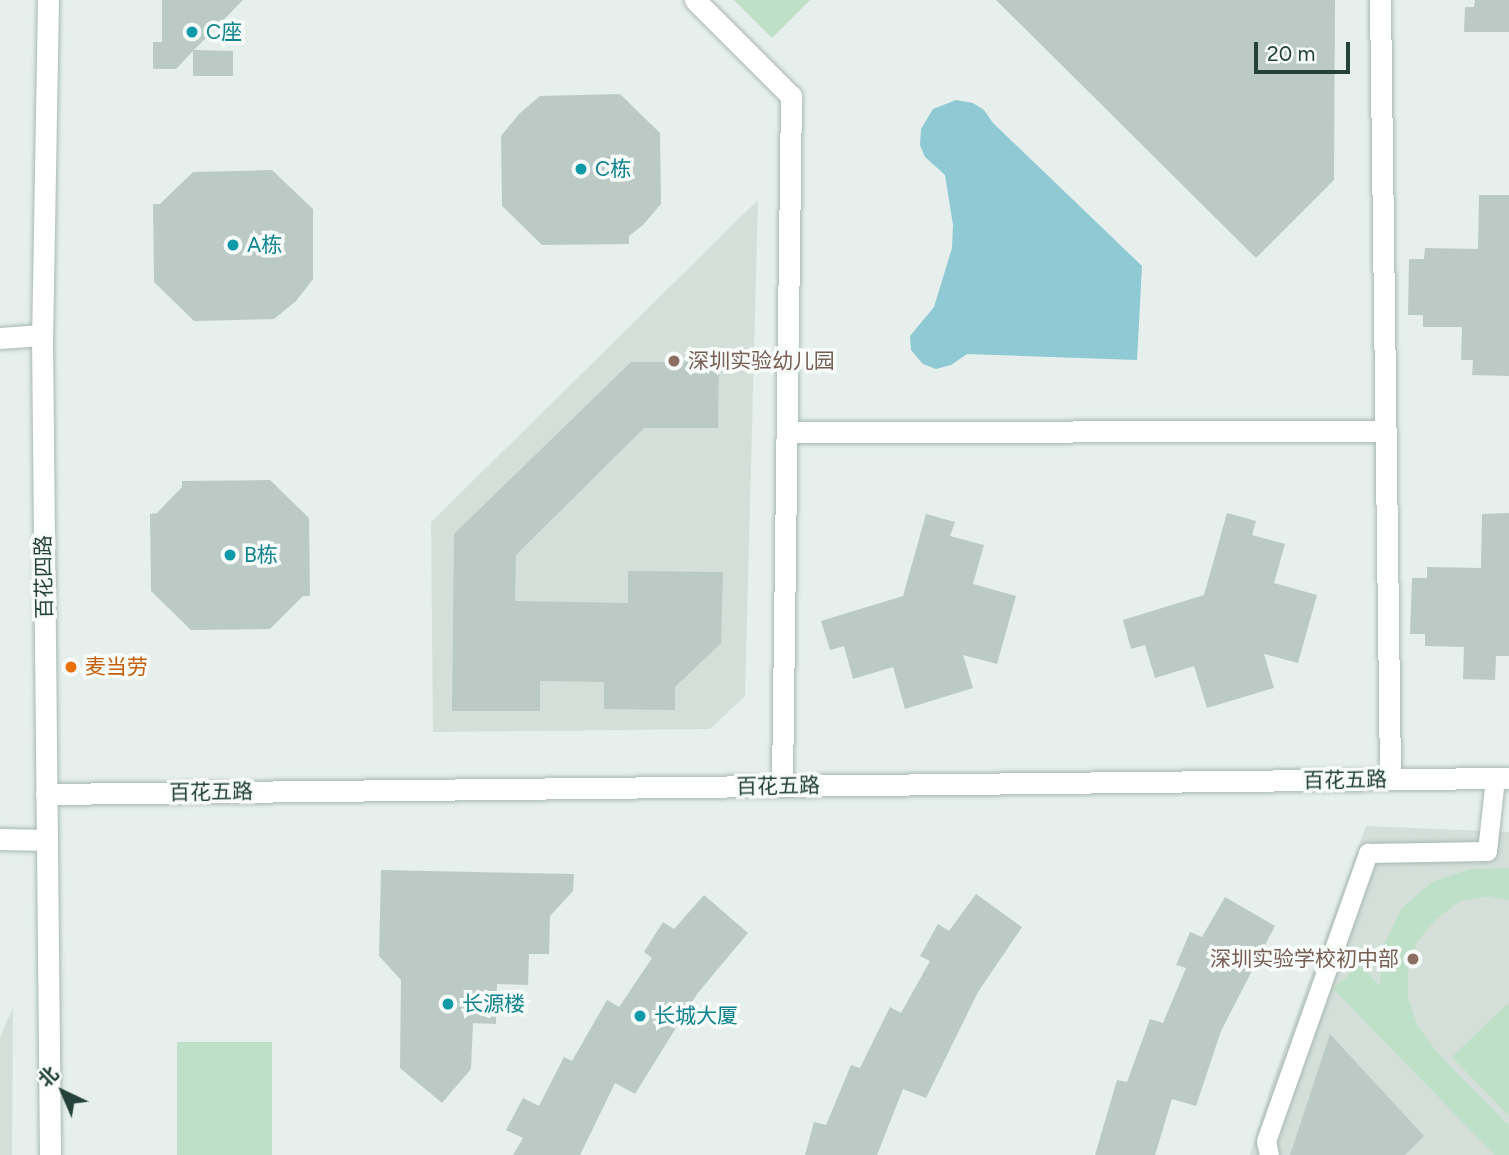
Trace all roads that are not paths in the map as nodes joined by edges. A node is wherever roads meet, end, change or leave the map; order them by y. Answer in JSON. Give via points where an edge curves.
{"nodes":[{"id":1,"x":48,"y":0,"type":"edge"},
{"id":2,"x":695,"y":0,"type":"edge"},
{"id":3,"x":1380,"y":0,"type":"edge"},
{"id":4,"x":42,"y":335,"type":"junction"},
{"id":5,"x":0,"y":338,"type":"edge"},
{"id":6,"x":1385,"y":430,"type":"junction"},
{"id":7,"x":787,"y":432,"type":"junction"},
{"id":8,"x":1502,"y":778,"type":"edge"},
{"id":9,"x":1390,"y":779,"type":"junction"},
{"id":10,"x":782,"y":786,"type":"junction"},
{"id":11,"x":46,"y":794,"type":"junction"},
{"id":12,"x":0,"y":839,"type":"edge"},
{"id":13,"x":47,"y":840,"type":"junction"},
{"id":14,"x":50,"y":1155,"type":"edge"},
{"id":15,"x":1269,"y":1155,"type":"edge"}],
"edges":[{"from":1,"to":4,"type":"street","name":"百花四路"},
{"from":2,"to":7,"type":"street","via":[[791,96]]},
{"from":3,"to":6,"type":"street"},
{"from":4,"to":5,"type":"street"},
{"from":4,"to":11,"type":"street","name":"百花四路"},
{"from":6,"to":7,"type":"street"},
{"from":6,"to":9,"type":"street"},
{"from":7,"to":10,"type":"street"},
{"from":8,"to":9,"type":"street","name":"百花五路"},
{"from":8,"to":15,"type":"lane","via":[[1488,850],[1368,853],[1266,1141]]},
{"from":9,"to":10,"type":"street","name":"百花五路"},
{"from":10,"to":11,"type":"street","name":"百花五路"},
{"from":11,"to":13,"type":"street","name":"百花四路"},
{"from":12,"to":13,"type":"street"},
{"from":13,"to":14,"type":"street","name":"百花四路"}]}
